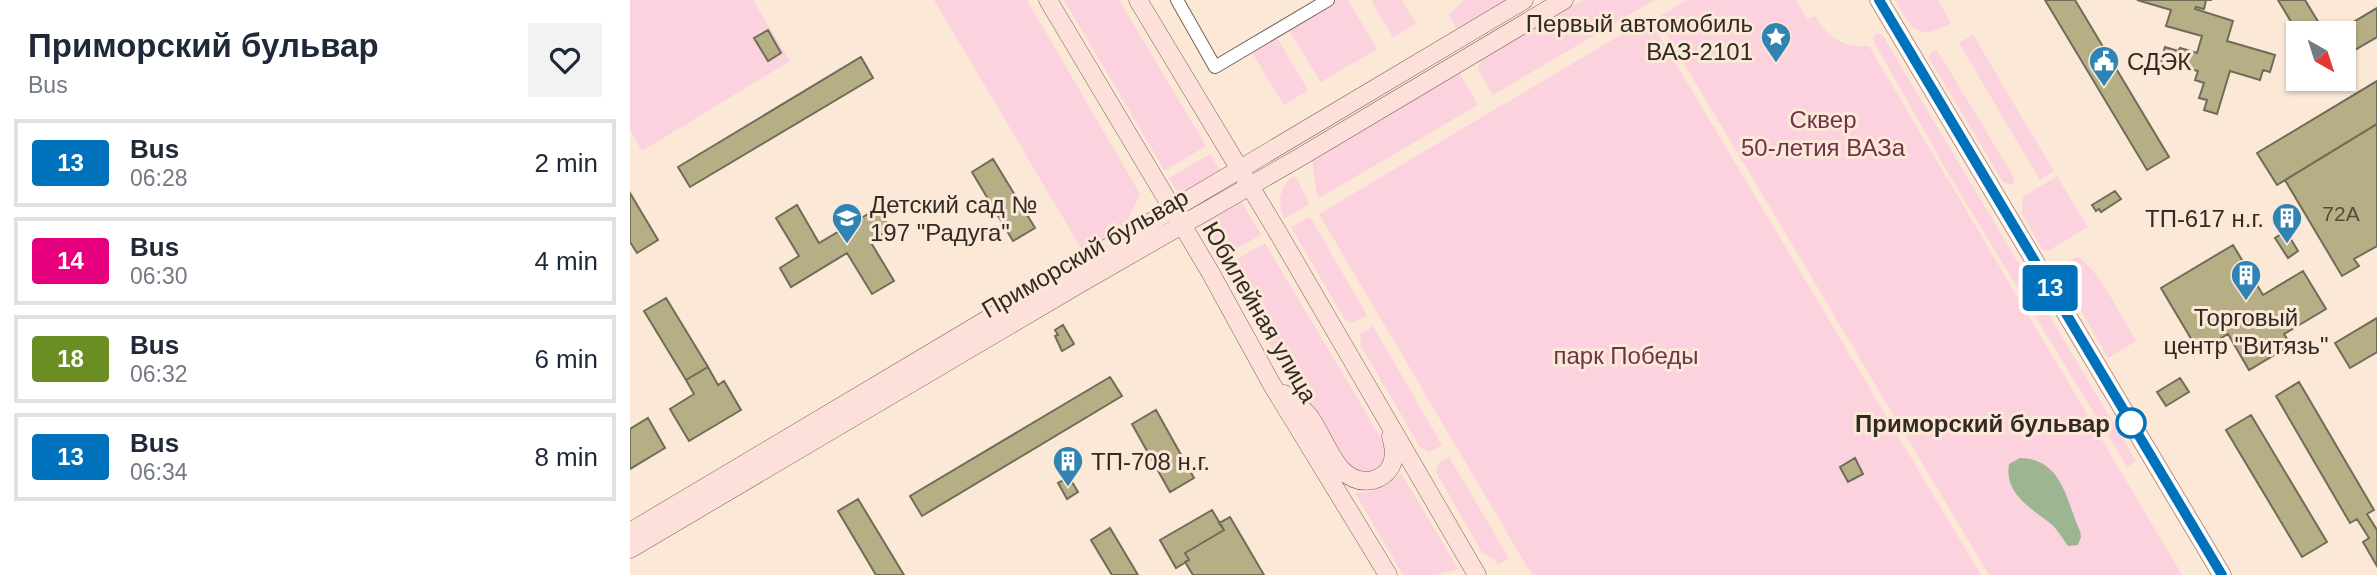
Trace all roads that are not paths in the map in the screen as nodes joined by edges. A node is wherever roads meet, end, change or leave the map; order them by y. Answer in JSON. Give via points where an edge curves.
{"nodes":[{"id":1,"x":1048,"y":0,"type":"edge"},
{"id":2,"x":1138,"y":0,"type":"edge"},
{"id":3,"x":1177,"y":0,"type":"edge"},
{"id":4,"x":1328,"y":0,"type":"edge"},
{"id":5,"x":1524,"y":0,"type":"edge"},
{"id":6,"x":1564,"y":0,"type":"edge"},
{"id":7,"x":1879,"y":0,"type":"edge"},
{"id":8,"x":1245,"y":178,"type":"junction"},
{"id":9,"x":1178,"y":217,"type":"junction"},
{"id":10,"x":1271,"y":383,"type":"junction"},
{"id":11,"x":1386,"y":419,"type":"junction"},
{"id":12,"x":630,"y":532,"type":"edge"},
{"id":13,"x":630,"y":549,"type":"edge"},
{"id":14,"x":1388,"y":575,"type":"edge"},
{"id":15,"x":1477,"y":575,"type":"edge"},
{"id":16,"x":2222,"y":575,"type":"edge"}],
"edges":[{"from":1,"to":9,"type":"main road","name":"Юбилейная улица"},
{"from":2,"to":8,"type":"main road"},
{"from":3,"to":4,"type":"street","via":[[1215,67]]},
{"from":5,"to":8,"type":"main road"},
{"from":6,"to":8,"type":"main road","name":"Приморский бульвар","via":[[1297,159]]},
{"from":7,"to":16,"type":"main road"},
{"from":8,"to":9,"type":"main road","name":"Приморский бульвар"},
{"from":8,"to":11,"type":"main road"},
{"from":9,"to":10,"type":"main road","name":"Юбилейная улица"},
{"from":9,"to":12,"type":"main road"},
{"from":9,"to":13,"type":"main road","name":"Приморский бульвар"},
{"from":10,"to":11,"type":"main road","via":[[1308,415],[1342,470],[1353,478],[1376,479],[1387,473],[1394,445]]},
{"from":10,"to":14,"type":"main road","name":"Юбилейная улица"},
{"from":11,"to":15,"type":"main road"}]}
